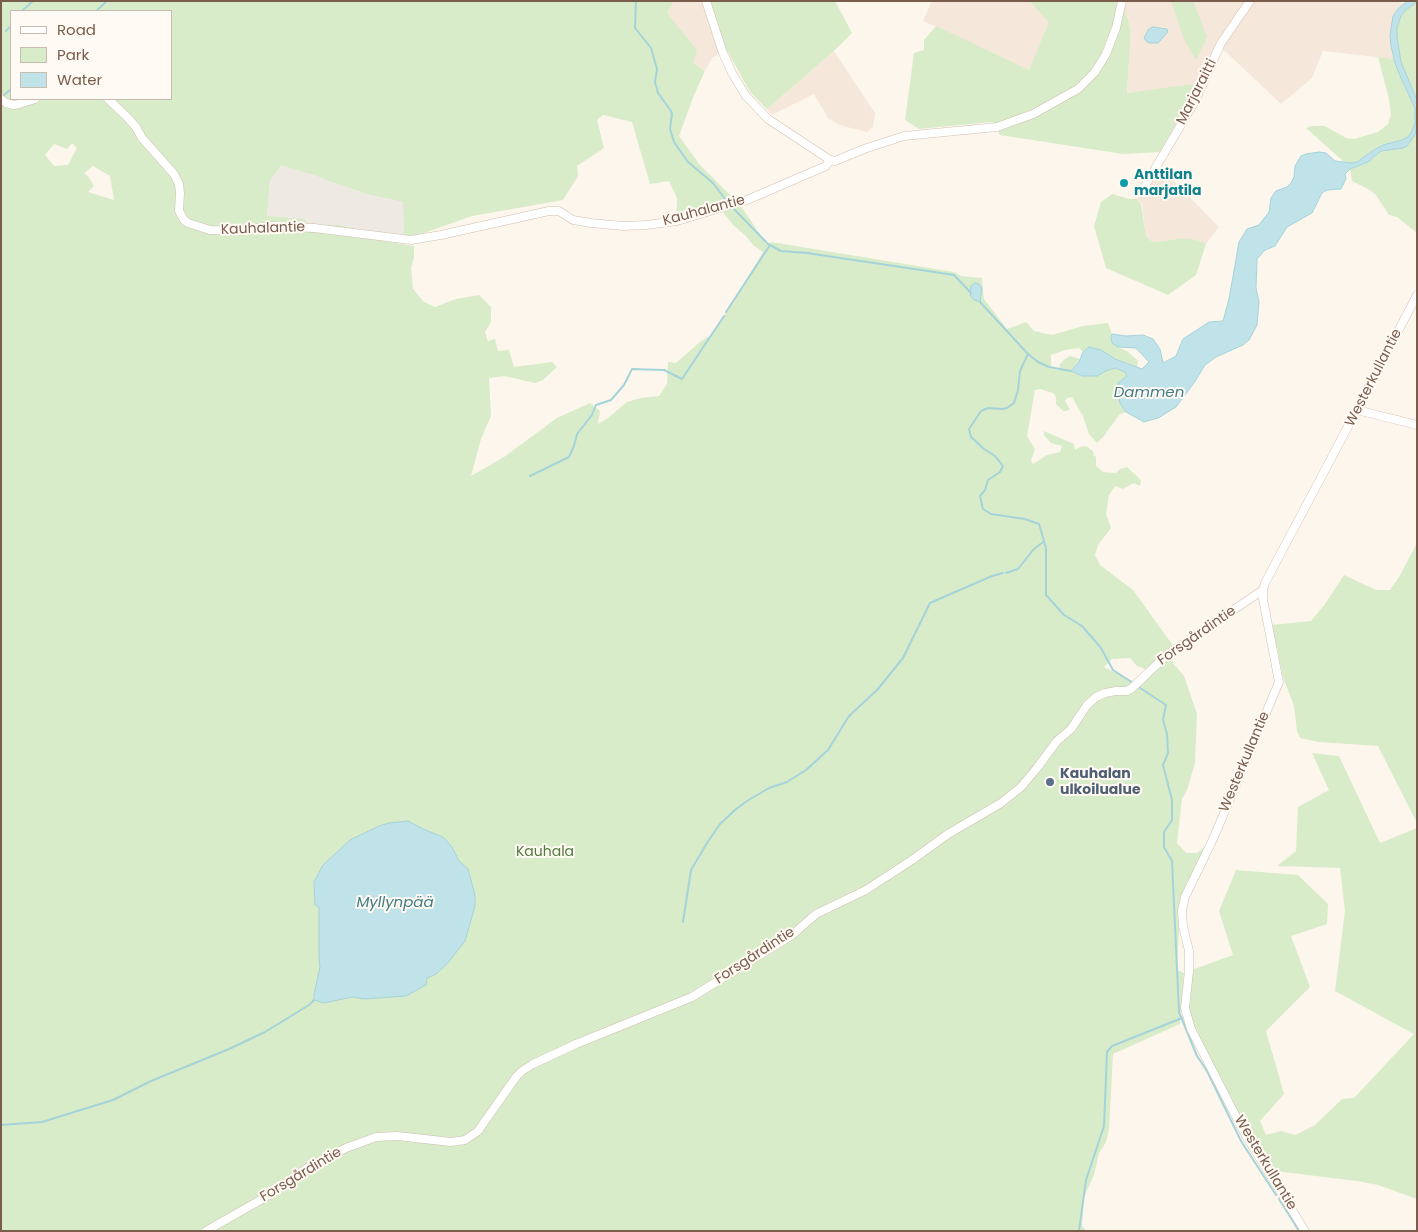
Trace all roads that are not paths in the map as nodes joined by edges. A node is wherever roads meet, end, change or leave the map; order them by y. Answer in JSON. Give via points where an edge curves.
{"nodes":[{"id":1,"x":706,"y":1,"type":"edge"},
{"id":2,"x":1122,"y":1,"type":"edge"},
{"id":3,"x":1250,"y":1,"type":"edge"},
{"id":4,"x":1,"y":99,"type":"edge"},
{"id":5,"x":32,"y":100,"type":"edge"},
{"id":6,"x":109,"y":100,"type":"edge"},
{"id":7,"x":830,"y":160,"type":"junction"},
{"id":8,"x":1146,"y":184,"type":"dead end"},
{"id":9,"x":1417,"y":295,"type":"edge"},
{"id":10,"x":1357,"y":410,"type":"junction"},
{"id":11,"x":1417,"y":425,"type":"edge"},
{"id":12,"x":1263,"y":590,"type":"junction"},
{"id":13,"x":206,"y":1231,"type":"edge"},
{"id":14,"x":1305,"y":1231,"type":"edge"}],
"edges":[{"from":1,"to":7,"type":"street","via":[[723,53],[746,96],[768,119]]},
{"from":2,"to":7,"type":"street","name":"Kauhalantie","via":[[1116,28],[1095,72],[1078,89],[1033,114],[997,127],[904,136]]},
{"from":3,"to":8,"type":"street","name":"Marjaraitti","via":[[1221,43],[1195,100]]},
{"from":4,"to":5,"type":"street","via":[[14,105]]},
{"from":6,"to":7,"type":"street","name":"Kauhalantie","via":[[174,174],[179,184],[179,211],[184,220],[214,231],[271,226],[411,240],[548,211],[559,211],[573,220],[591,223],[623,226],[656,224],[747,200],[826,166]]},
{"from":9,"to":10,"type":"street","name":"Westerkullantie"},
{"from":10,"to":11,"type":"street"},
{"from":10,"to":12,"type":"street","name":"Westerkullantie"},
{"from":12,"to":13,"type":"street","name":"Forsgårdintie","via":[[1168,654],[1132,688],[1105,693],[1087,705],[1071,729],[1008,797],[866,890],[816,914],[792,935],[692,997],[533,1064],[522,1072],[478,1131],[465,1140],[376,1137],[307,1168],[271,1194]]},
{"from":12,"to":14,"type":"street","name":"Westerkullantie","via":[[1279,682],[1214,837],[1185,896],[1182,911],[1190,971],[1185,1008],[1191,1029],[1245,1134]]}]}
